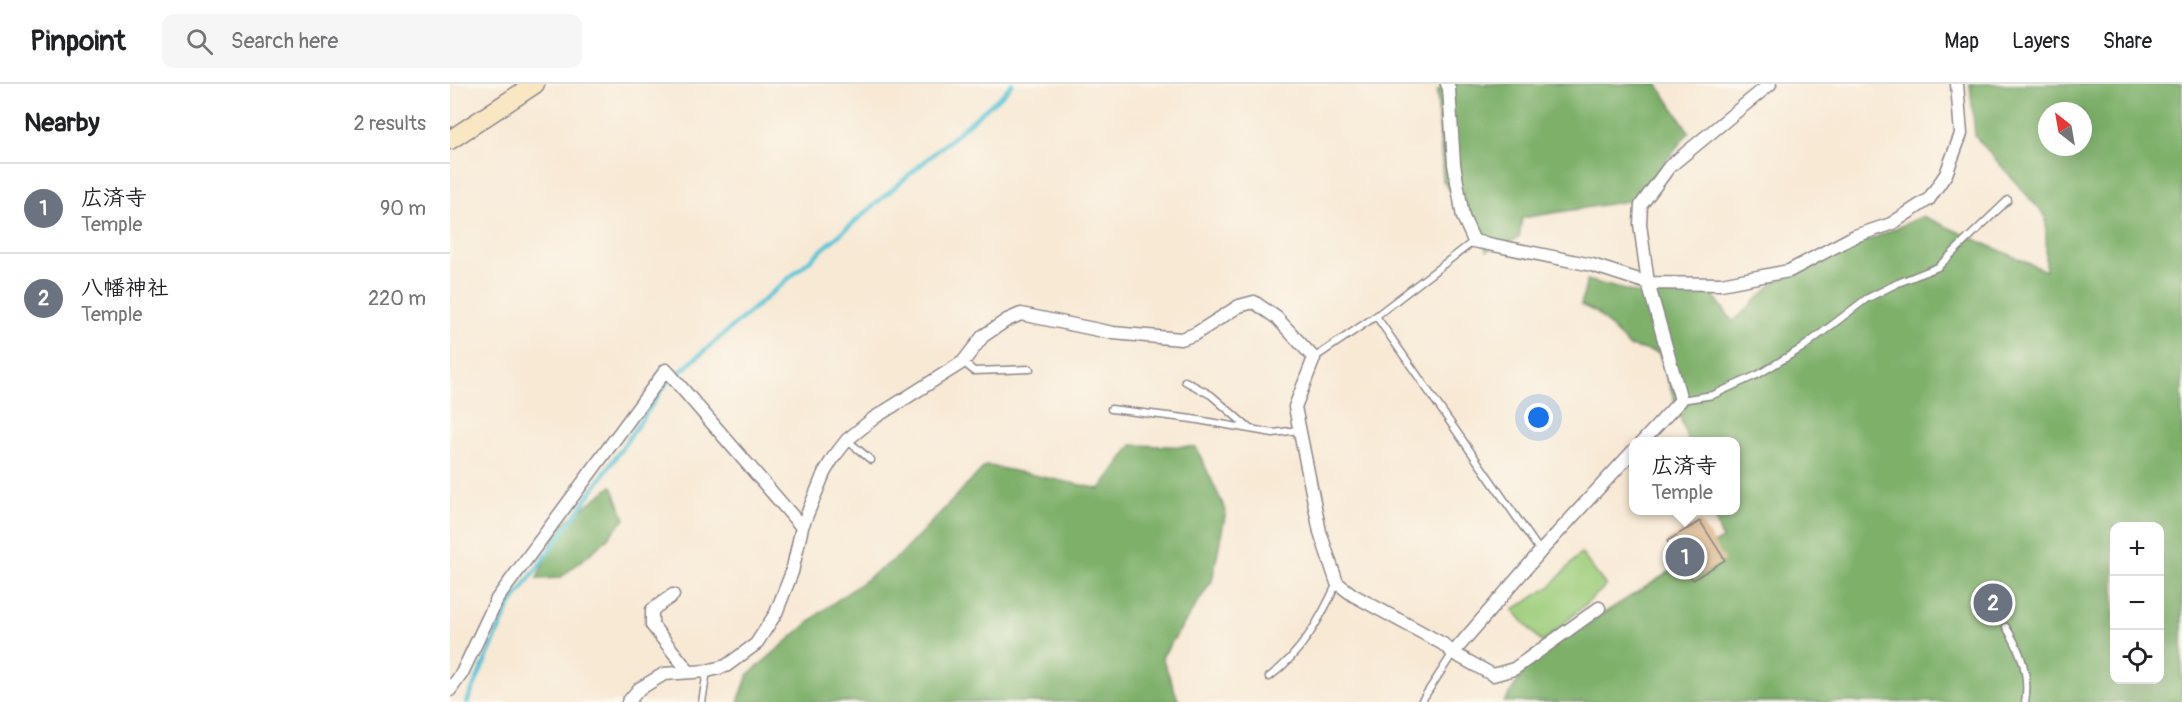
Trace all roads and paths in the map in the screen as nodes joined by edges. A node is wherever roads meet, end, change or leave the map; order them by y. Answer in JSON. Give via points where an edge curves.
{"nodes":[{"id":1,"x":535,"y":84,"type":"edge"},
{"id":2,"x":1446,"y":84,"type":"edge"},
{"id":3,"x":1770,"y":84,"type":"edge"},
{"id":4,"x":1958,"y":84,"type":"edge"},
{"id":5,"x":450,"y":140,"type":"edge"},
{"id":6,"x":2008,"y":200,"type":"dead end"},
{"id":7,"x":1474,"y":241,"type":"junction"},
{"id":8,"x":1648,"y":283,"type":"junction"},
{"id":9,"x":1376,"y":316,"type":"junction"},
{"id":10,"x":1314,"y":358,"type":"junction"},
{"id":11,"x":963,"y":362,"type":"junction"},
{"id":12,"x":1029,"y":369,"type":"dead end"},
{"id":13,"x":1185,"y":381,"type":"dead end"},
{"id":14,"x":1681,"y":400,"type":"junction"},
{"id":15,"x":1111,"y":409,"type":"dead end"},
{"id":16,"x":1250,"y":429,"type":"junction"},
{"id":17,"x":1299,"y":430,"type":"junction"},
{"id":18,"x":1646,"y":437,"type":"edge"},
{"id":19,"x":847,"y":441,"type":"junction"},
{"id":20,"x":1629,"y":455,"type":"edge"},
{"id":21,"x":871,"y":459,"type":"dead end"},
{"id":22,"x":802,"y":526,"type":"junction"},
{"id":23,"x":1540,"y":552,"type":"junction"},
{"id":24,"x":1337,"y":583,"type":"junction"},
{"id":25,"x":673,"y":595,"type":"dead end"},
{"id":26,"x":1599,"y":608,"type":"dead end"},
{"id":27,"x":2006,"y":627,"type":"dead end"},
{"id":28,"x":1453,"y":653,"type":"junction"},
{"id":29,"x":707,"y":671,"type":"junction"},
{"id":30,"x":689,"y":672,"type":"junction"},
{"id":31,"x":1269,"y":677,"type":"dead end"},
{"id":32,"x":450,"y":690,"type":"edge"},
{"id":33,"x":628,"y":702,"type":"edge"},
{"id":34,"x":702,"y":702,"type":"edge"},
{"id":35,"x":1421,"y":702,"type":"edge"},
{"id":36,"x":2025,"y":702,"type":"edge"}],
"edges":[{"from":1,"to":5,"type":"main road"},
{"from":2,"to":7,"type":"street","via":[[1463,217]]},
{"from":3,"to":8,"type":"street","via":[[1669,166],[1641,205]]},
{"from":4,"to":8,"type":"street","via":[[1961,134],[1946,174],[1929,199],[1891,224],[1855,236],[1789,271],[1721,284]]},
{"from":6,"to":14,"type":"lane","via":[[1938,267],[1866,300],[1802,348],[1759,374],[1713,395]]},
{"from":7,"to":8,"type":"street","via":[[1592,265]]},
{"from":7,"to":9,"type":"lane"},
{"from":8,"to":14,"type":"street"},
{"from":9,"to":10,"type":"lane"},
{"from":9,"to":23,"type":"lane"},
{"from":10,"to":11,"type":"street","via":[[1277,318],[1254,302],[1239,306],[1181,339],[1113,333],[1021,314],[982,336]]},
{"from":10,"to":17,"type":"street","via":[[1295,406]]},
{"from":11,"to":12,"type":"lane","via":[[974,371]]},
{"from":11,"to":19,"type":"street","via":[[874,418]]},
{"from":13,"to":16,"type":"lane","via":[[1211,395]]},
{"from":14,"to":18,"type":"street"},
{"from":15,"to":16,"type":"lane"},
{"from":16,"to":17,"type":"lane","via":[[1273,433]]},
{"from":17,"to":24,"type":"street","via":[[1320,532]]},
{"from":19,"to":21,"type":"lane"},
{"from":19,"to":22,"type":"street","via":[[824,473]]},
{"from":20,"to":23,"type":"street"},
{"from":22,"to":29,"type":"street","via":[[792,572],[776,613],[756,644],[726,666]]},
{"from":22,"to":32,"type":"street","via":[[669,374],[497,599]]},
{"from":23,"to":28,"type":"street"},
{"from":24,"to":28,"type":"street"},
{"from":24,"to":31,"type":"lane","via":[[1302,644]]},
{"from":25,"to":30,"type":"street","via":[[652,610],[652,625]]},
{"from":26,"to":28,"type":"street","via":[[1514,669],[1493,675]]},
{"from":27,"to":36,"type":"lane","via":[[2016,642],[2024,672]]},
{"from":28,"to":35,"type":"lane"},
{"from":29,"to":30,"type":"street"},
{"from":29,"to":34,"type":"lane"},
{"from":30,"to":33,"type":"street","via":[[664,674],[639,689]]}]}
